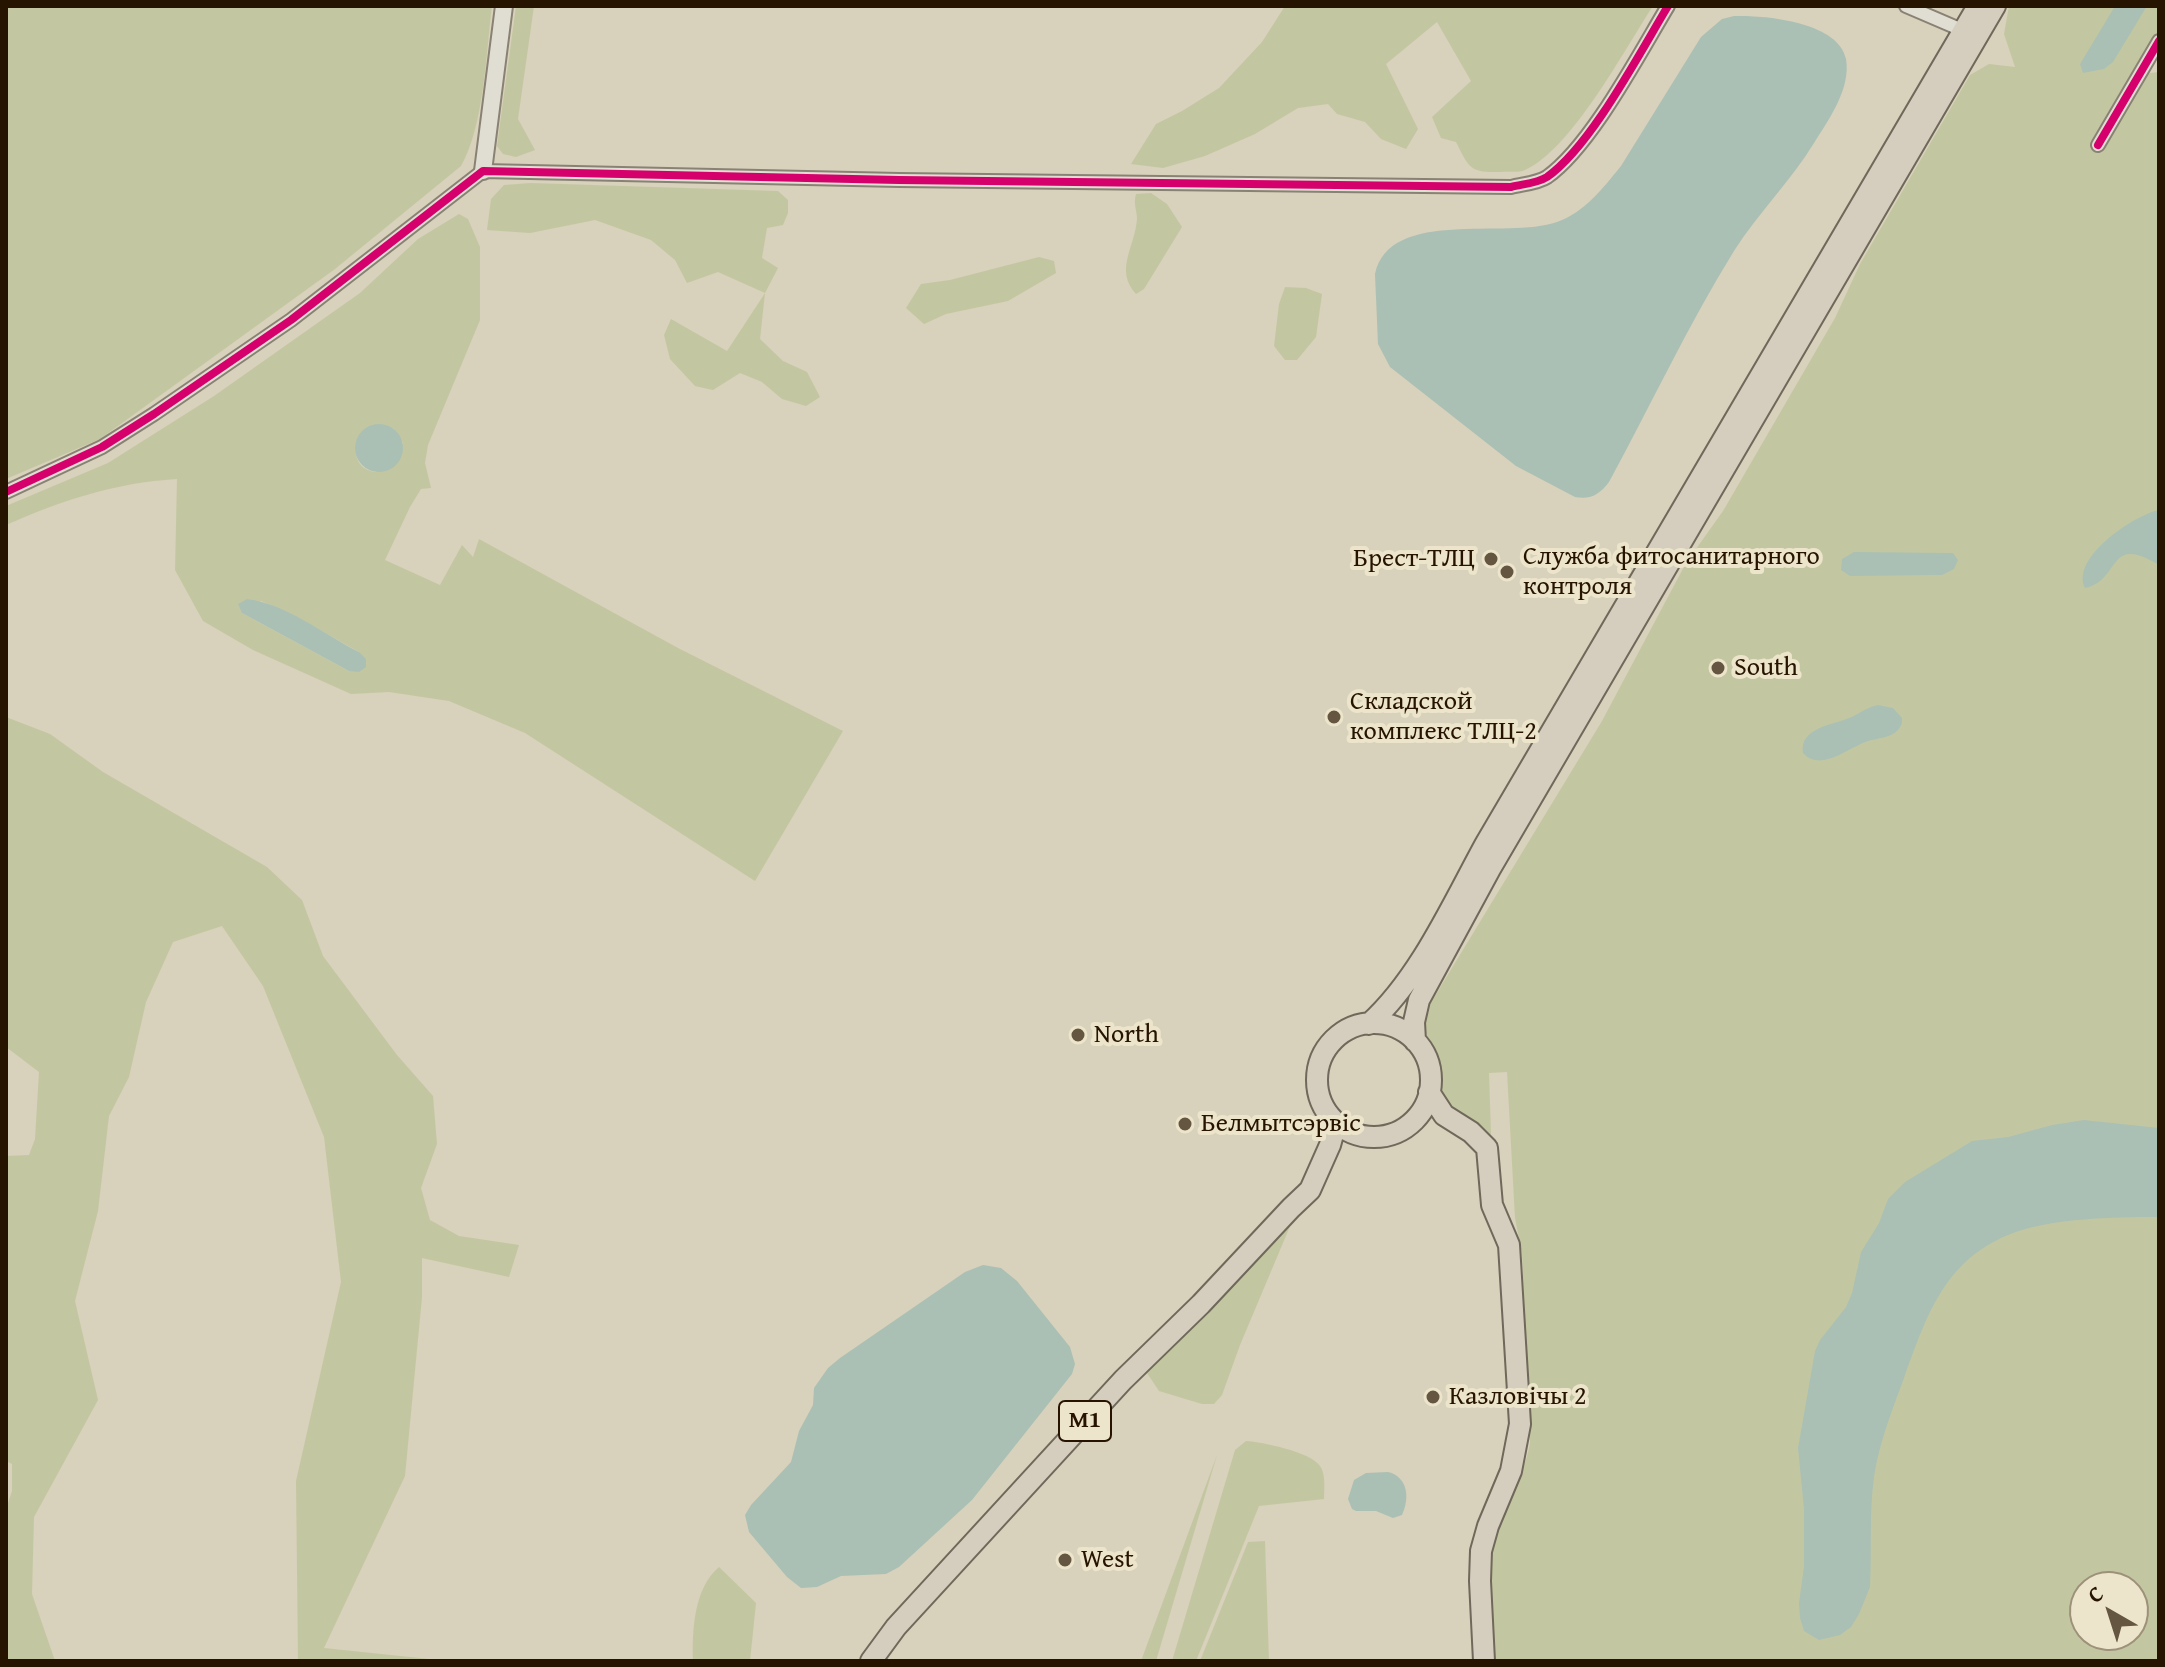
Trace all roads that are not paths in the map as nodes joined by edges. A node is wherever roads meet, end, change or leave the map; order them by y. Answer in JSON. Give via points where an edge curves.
{"nodes":[{"id":1,"x":504,"y":6,"type":"edge"},
{"id":2,"x":1668,"y":6,"type":"edge"},
{"id":3,"x":1906,"y":6,"type":"edge"},
{"id":4,"x":1978,"y":6,"type":"edge"},
{"id":5,"x":1995,"y":6,"type":"edge"},
{"id":6,"x":1970,"y":34,"type":"junction"},
{"id":7,"x":2159,"y":41,"type":"edge"},
{"id":8,"x":2159,"y":63,"type":"edge"},
{"id":9,"x":2145,"y":65,"type":"junction"},
{"id":10,"x":2098,"y":145,"type":"dead end"},
{"id":11,"x":483,"y":171,"type":"junction"},
{"id":12,"x":6,"y":492,"type":"edge"},
{"id":13,"x":1369,"y":1024,"type":"junction"},
{"id":14,"x":1415,"y":1041,"type":"junction"},
{"id":15,"x":1429,"y":1092,"type":"junction"},
{"id":16,"x":1336,"y":1123,"type":"junction"},
{"id":17,"x":871,"y":1661,"type":"edge"},
{"id":18,"x":1484,"y":1661,"type":"edge"}],
"edges":[{"from":1,"to":11,"type":"street"},
{"from":2,"to":11,"type":"street","via":[[1564,163],[1544,180],[1511,187]]},
{"from":3,"to":6,"type":"street"},
{"from":4,"to":6,"type":"highway"},
{"from":5,"to":6,"type":"highway"},
{"from":6,"to":13,"type":"highway","via":[[1439,930],[1395,999]]},
{"from":6,"to":14,"type":"highway","via":[[1490,869],[1419,1000]]},
{"from":7,"to":9,"type":"street"},
{"from":8,"to":9,"type":"street"},
{"from":9,"to":10,"type":"street"},
{"from":11,"to":12,"type":"street","via":[[291,320],[154,414],[102,447]]},
{"from":13,"to":14,"type":"highway","via":[[1393,1026]]},
{"from":13,"to":16,"type":"highway","via":[[1337,1036],[1319,1066],[1319,1097]]},
{"from":14,"to":15,"type":"highway","via":[[1428,1060]]},
{"from":15,"to":16,"type":"highway","via":[[1418,1117],[1393,1134],[1363,1136]]},
{"from":15,"to":18,"type":"highway","via":[[1444,1115],[1487,1148],[1492,1205],[1509,1245],[1520,1424],[1511,1471],[1481,1551]]},
{"from":16,"to":17,"type":"highway","number":"М1","via":[[1310,1190],[1123,1380],[896,1627]]}]}
